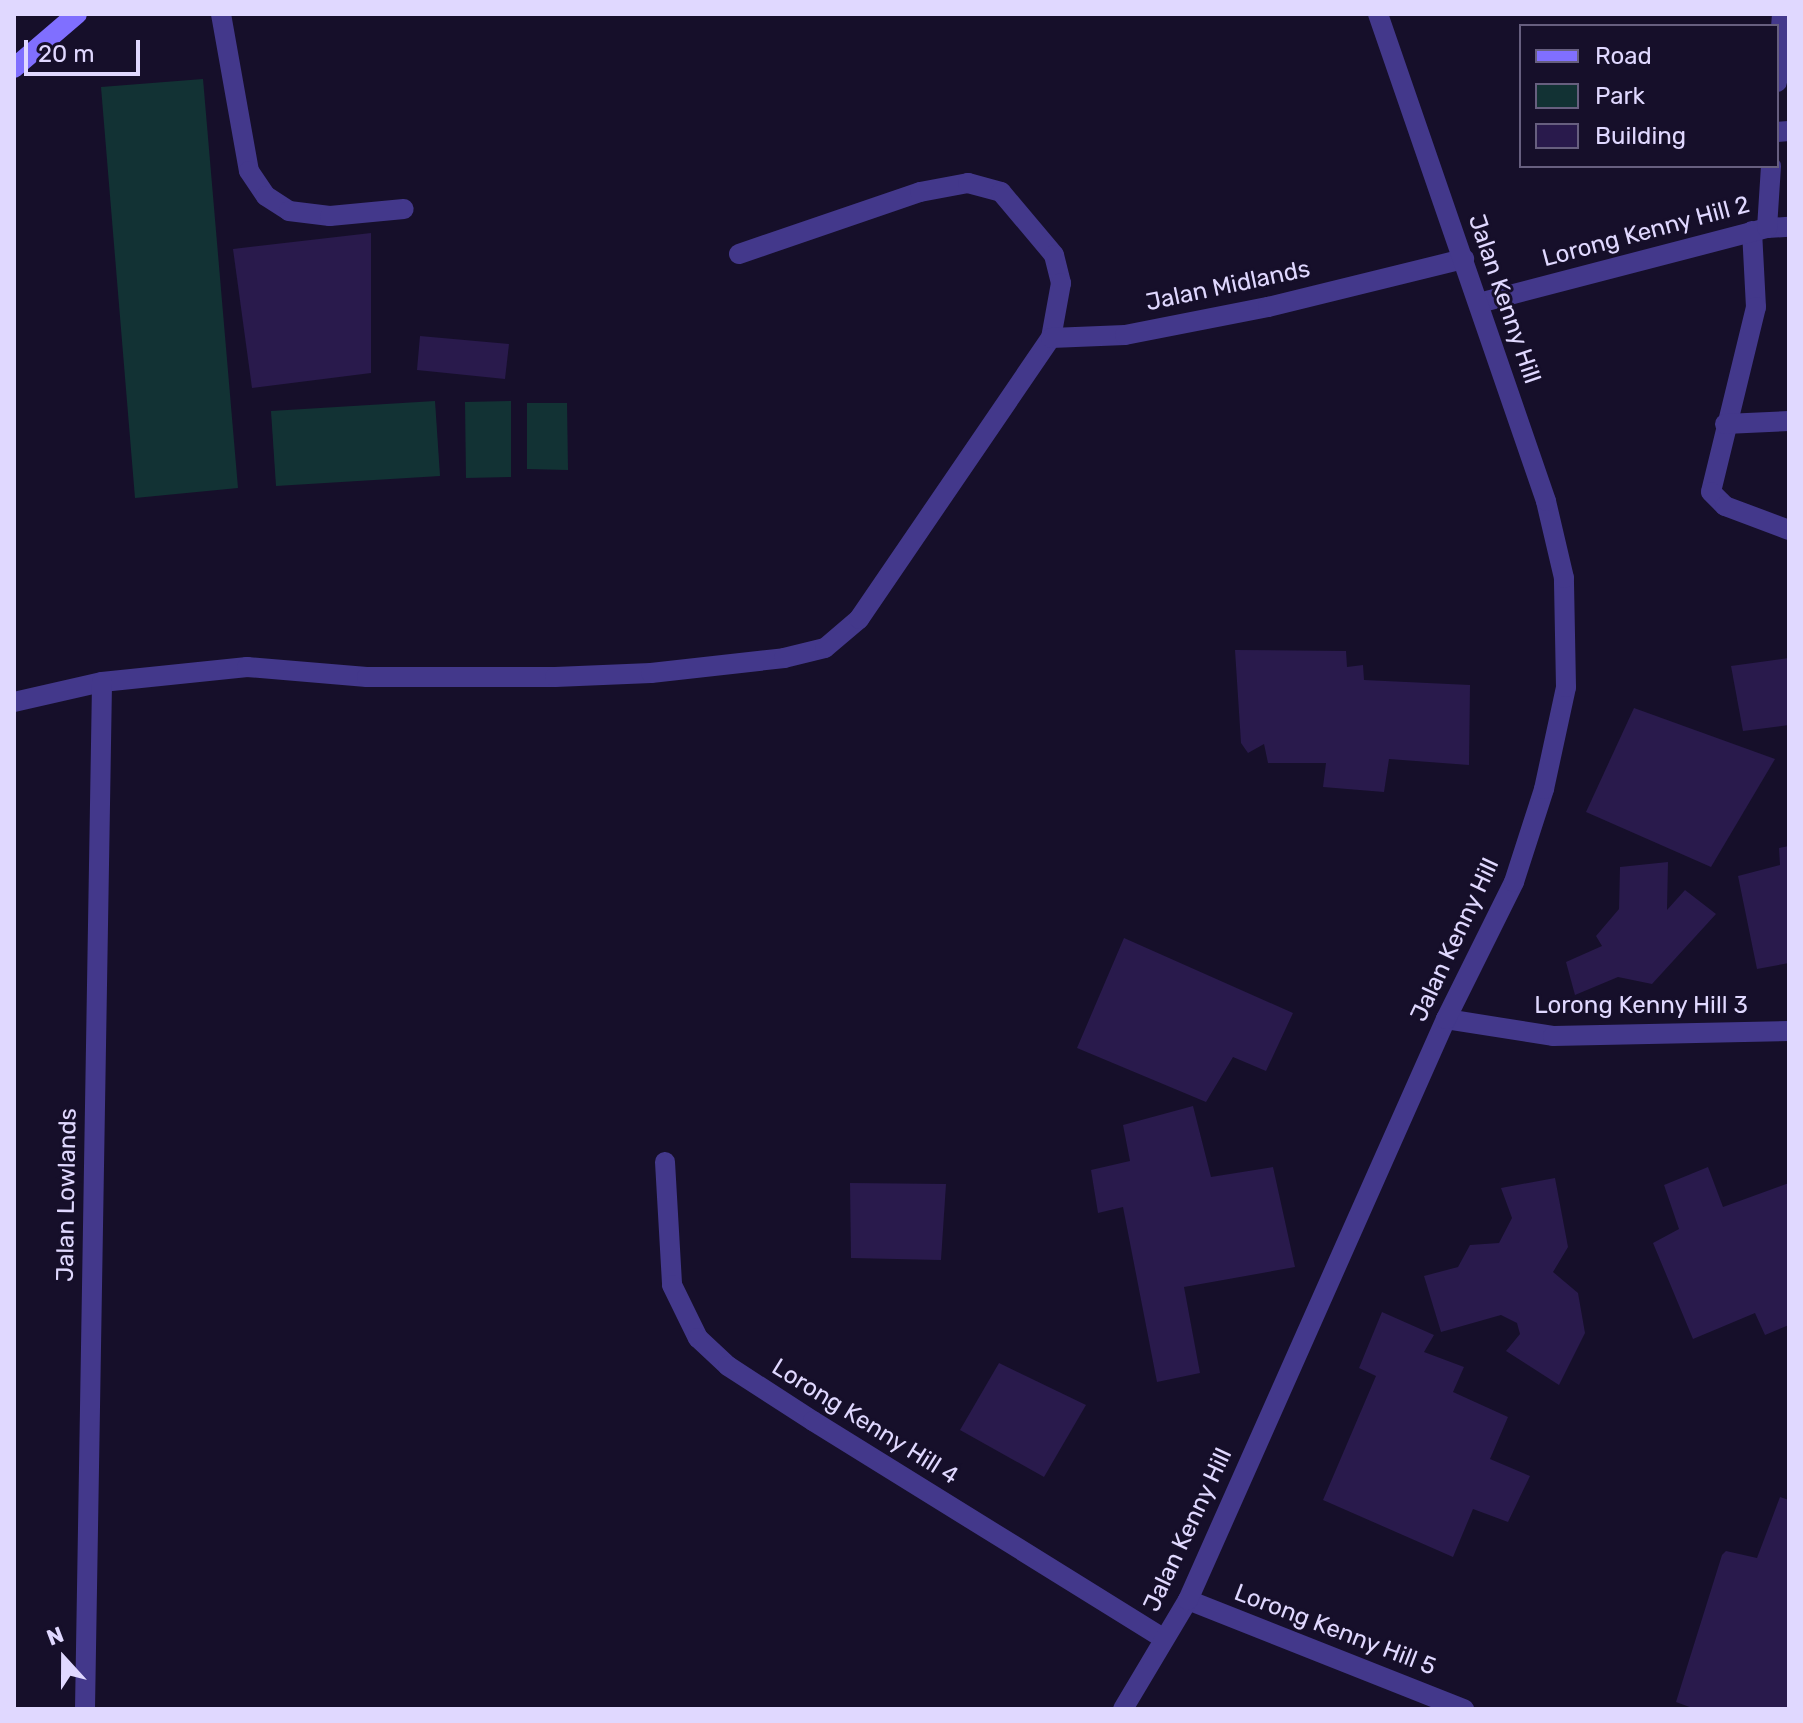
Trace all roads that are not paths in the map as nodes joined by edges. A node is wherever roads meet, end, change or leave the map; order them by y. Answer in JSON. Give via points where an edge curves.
{"nodes":[{"id":1,"x":77,"y":14,"type":"edge"},
{"id":2,"x":221,"y":14,"type":"edge"},
{"id":3,"x":1378,"y":14,"type":"edge"},
{"id":4,"x":1782,"y":14,"type":"edge"},
{"id":5,"x":1779,"y":55,"type":"edge"},
{"id":6,"x":14,"y":68,"type":"edge"},
{"id":7,"x":1771,"y":168,"type":"edge"},
{"id":8,"x":404,"y":209,"type":"dead end"},
{"id":9,"x":1789,"y":227,"type":"edge"},
{"id":10,"x":1760,"y":230,"type":"junction"},
{"id":11,"x":739,"y":254,"type":"dead end"},
{"id":12,"x":1464,"y":259,"type":"junction"},
{"id":13,"x":1479,"y":303,"type":"junction"},
{"id":14,"x":1051,"y":338,"type":"junction"},
{"id":15,"x":1789,"y":421,"type":"edge"},
{"id":16,"x":1725,"y":424,"type":"junction"},
{"id":17,"x":1789,"y":530,"type":"edge"},
{"id":18,"x":102,"y":682,"type":"junction"},
{"id":19,"x":14,"y":702,"type":"edge"},
{"id":20,"x":1446,"y":1019,"type":"junction"},
{"id":21,"x":1789,"y":1031,"type":"edge"},
{"id":22,"x":665,"y":1162,"type":"dead end"},
{"id":23,"x":1188,"y":1600,"type":"junction"},
{"id":24,"x":1164,"y":1639,"type":"junction"},
{"id":25,"x":85,"y":1709,"type":"edge"},
{"id":26,"x":1123,"y":1709,"type":"edge"},
{"id":27,"x":1464,"y":1709,"type":"edge"}],
"edges":[{"from":1,"to":6,"type":"main road"},
{"from":2,"to":8,"type":"street","via":[[249,171],[266,196],[289,211],[330,216]]},
{"from":3,"to":12,"type":"street","name":"Jalan Kenny Hill"},
{"from":4,"to":5,"type":"street"},
{"from":7,"to":10,"type":"street","name":"Lorong Kenny Hill 2"},
{"from":9,"to":10,"type":"street"},
{"from":10,"to":13,"type":"street","name":"Lorong Kenny Hill 2"},
{"from":10,"to":16,"type":"street","via":[[1756,307]]},
{"from":11,"to":14,"type":"street","via":[[920,192],[968,183],[1001,192],[1054,255],[1061,283]]},
{"from":12,"to":13,"type":"street","name":"Jalan Kenny Hill"},
{"from":12,"to":14,"type":"street","name":"Jalan Midlands","via":[[1125,335]]},
{"from":13,"to":20,"type":"street","name":"Jalan Kenny Hill","via":[[1546,501],[1564,578],[1566,687],[1544,789],[1514,882]]},
{"from":14,"to":18,"type":"street","via":[[859,619],[825,648],[784,658],[651,673],[367,677],[247,667]]},
{"from":15,"to":16,"type":"street"},
{"from":16,"to":17,"type":"street","via":[[1711,492],[1725,506]]},
{"from":18,"to":19,"type":"street"},
{"from":18,"to":25,"type":"street","name":"Jalan Lowlands"},
{"from":20,"to":21,"type":"street","name":"Lorong Kenny Hill 3","via":[[1553,1036]]},
{"from":20,"to":23,"type":"street","name":"Jalan Kenny Hill"},
{"from":22,"to":24,"type":"street","name":"Lorong Kenny Hill 4","via":[[672,1285],[698,1338],[728,1366],[813,1421]]},
{"from":23,"to":24,"type":"street","name":"Jalan Kenny Hill"},
{"from":23,"to":27,"type":"street","name":"Lorong Kenny Hill 5"},
{"from":24,"to":26,"type":"street","name":"Jalan Kenny Hill"}]}
